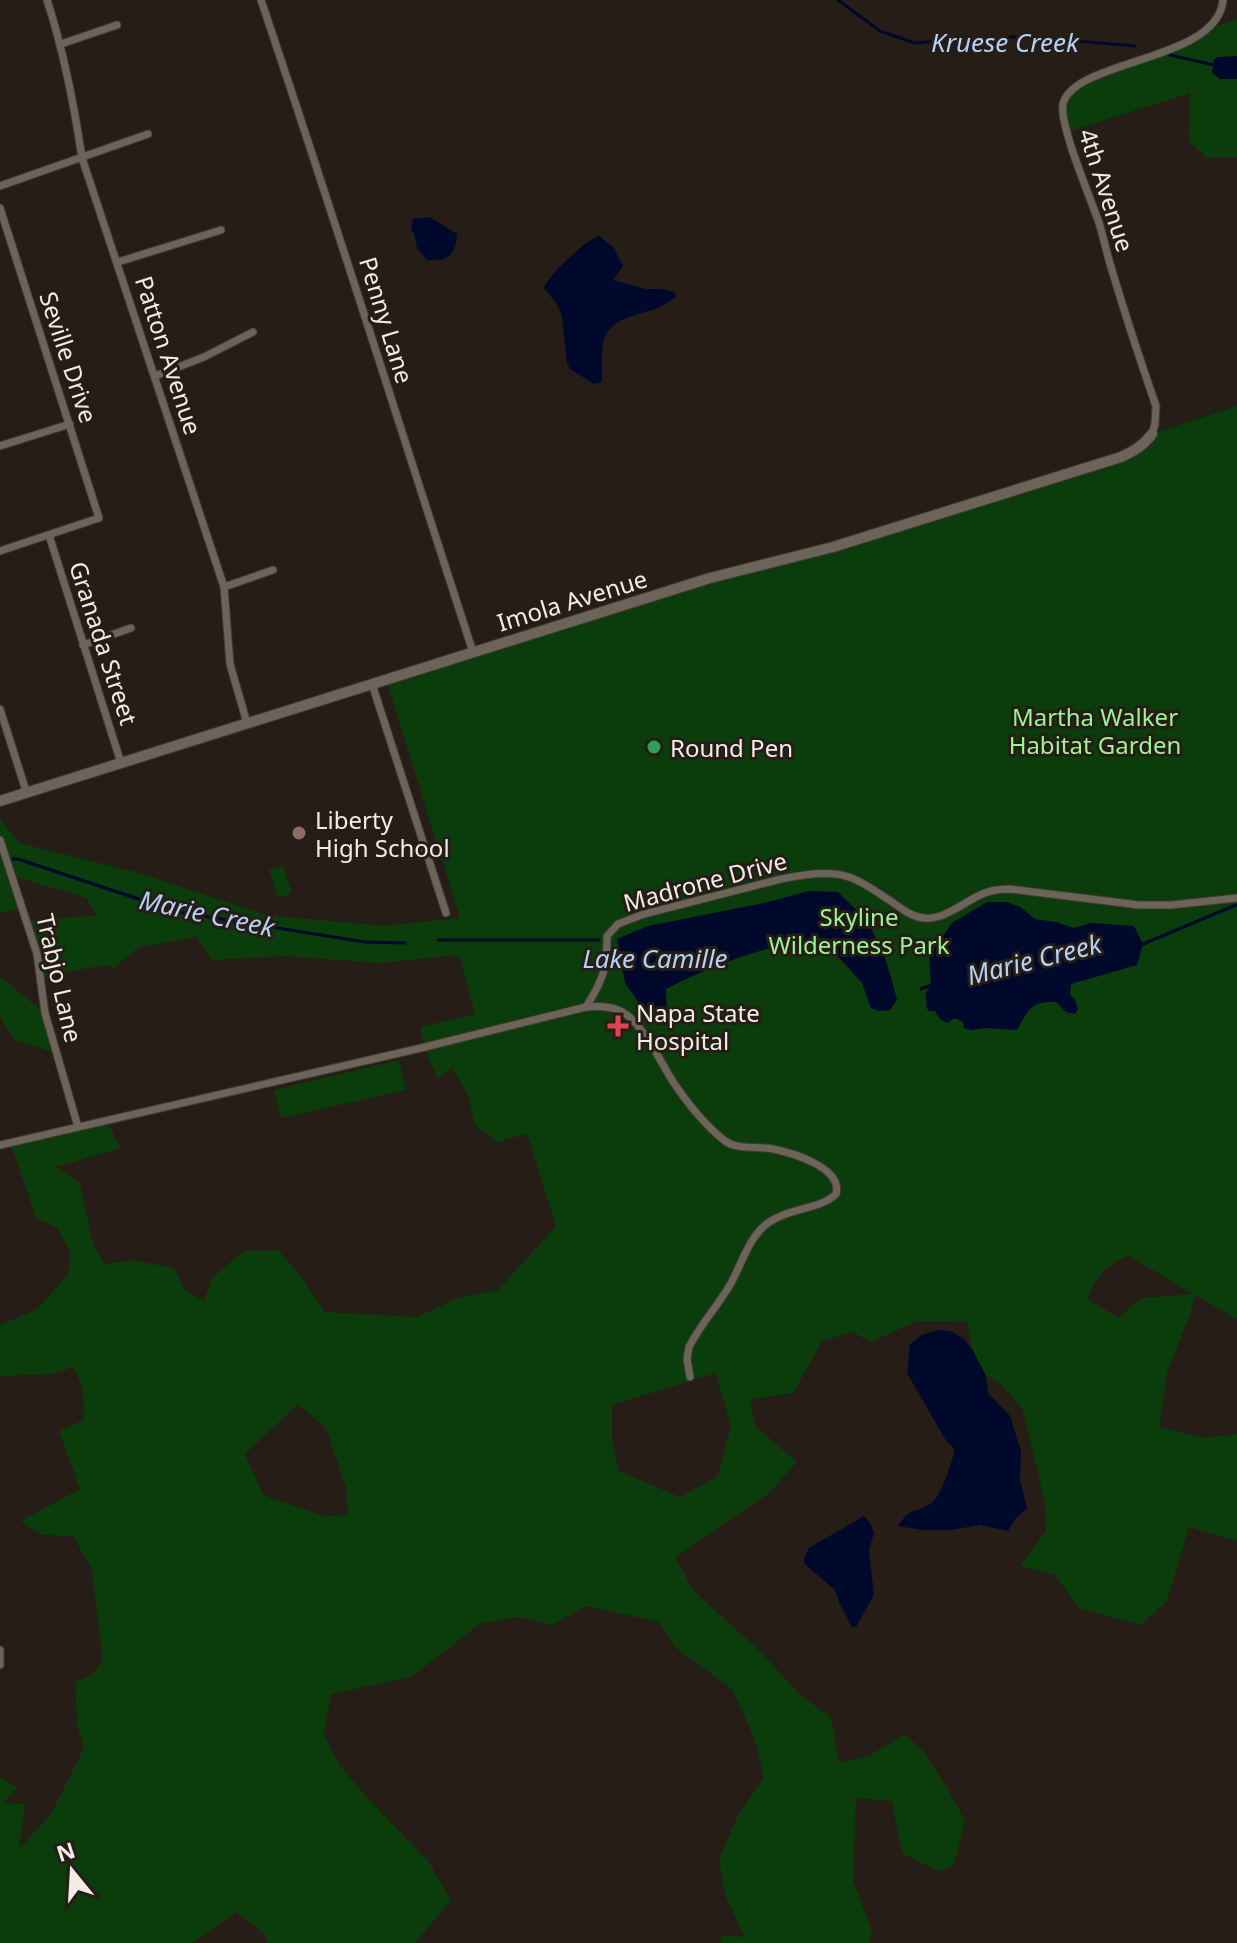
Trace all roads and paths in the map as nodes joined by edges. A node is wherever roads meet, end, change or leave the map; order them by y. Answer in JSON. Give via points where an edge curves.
{"nodes":[{"id":1,"x":47,"y":0,"type":"edge"},
{"id":2,"x":261,"y":0,"type":"edge"},
{"id":3,"x":1223,"y":0,"type":"edge"},
{"id":4,"x":117,"y":25,"type":"dead end"},
{"id":5,"x":61,"y":44,"type":"junction"},
{"id":6,"x":148,"y":134,"type":"dead end"},
{"id":7,"x":82,"y":158,"type":"junction"},
{"id":8,"x":0,"y":186,"type":"edge"},
{"id":9,"x":0,"y":208,"type":"edge"},
{"id":10,"x":221,"y":230,"type":"dead end"},
{"id":11,"x":118,"y":262,"type":"junction"},
{"id":12,"x":253,"y":332,"type":"dead end"},
{"id":13,"x":155,"y":376,"type":"junction"},
{"id":14,"x":70,"y":424,"type":"junction"},
{"id":15,"x":1152,"y":434,"type":"joint"},
{"id":16,"x":0,"y":446,"type":"edge"},
{"id":17,"x":49,"y":535,"type":"junction"},
{"id":18,"x":0,"y":551,"type":"edge"},
{"id":19,"x":273,"y":570,"type":"dead end"},
{"id":20,"x":224,"y":587,"type":"junction"},
{"id":21,"x":131,"y":628,"type":"dead end"},
{"id":22,"x":83,"y":645,"type":"junction"},
{"id":23,"x":473,"y":652,"type":"junction"},
{"id":24,"x":372,"y":684,"type":"junction"},
{"id":25,"x":0,"y":709,"type":"edge"},
{"id":26,"x":247,"y":723,"type":"junction"},
{"id":27,"x":121,"y":763,"type":"junction"},
{"id":28,"x":27,"y":794,"type":"junction"},
{"id":29,"x":0,"y":801,"type":"edge"},
{"id":30,"x":0,"y":840,"type":"edge"},
{"id":31,"x":1237,"y":898,"type":"edge"},
{"id":32,"x":446,"y":913,"type":"dead end"},
{"id":33,"x":586,"y":1007,"type":"junction"},
{"id":34,"x":78,"y":1127,"type":"junction"},
{"id":35,"x":0,"y":1145,"type":"edge"},
{"id":36,"x":690,"y":1377,"type":"dead end"},
{"id":37,"x":0,"y":1650,"type":"edge"},
{"id":38,"x":0,"y":1665,"type":"edge"}],
"edges":[{"from":1,"to":5,"type":"street","name":"Patton Avenue"},
{"from":2,"to":23,"type":"street","name":"Penny Lane"},
{"from":3,"to":15,"type":"street","name":"4th Avenue","via":[[1209,29],[1077,85],[1063,106],[1156,406]]},
{"from":4,"to":5,"type":"street"},
{"from":5,"to":7,"type":"street","name":"Patton Avenue"},
{"from":6,"to":7,"type":"street"},
{"from":7,"to":8,"type":"street"},
{"from":7,"to":11,"type":"street","name":"Patton Avenue"},
{"from":9,"to":14,"type":"street","name":"Seville Drive"},
{"from":10,"to":11,"type":"street"},
{"from":11,"to":13,"type":"street","name":"Patton Avenue"},
{"from":12,"to":13,"type":"street"},
{"from":13,"to":20,"type":"street","name":"Patton Avenue"},
{"from":14,"to":16,"type":"street"},
{"from":14,"to":17,"type":"street","name":"Seville Drive","via":[[99,518]]},
{"from":15,"to":23,"type":"street","name":"Imola Avenue","via":[[1121,457]]},
{"from":17,"to":18,"type":"street"},
{"from":17,"to":22,"type":"street","name":"Granada Street"},
{"from":19,"to":20,"type":"street"},
{"from":20,"to":26,"type":"street","name":"Patton Avenue","via":[[230,664]]},
{"from":21,"to":22,"type":"street"},
{"from":22,"to":27,"type":"street","name":"Granada Street"},
{"from":23,"to":24,"type":"street","name":"Imola Avenue"},
{"from":24,"to":26,"type":"street","name":"Imola Avenue"},
{"from":24,"to":32,"type":"street"},
{"from":25,"to":28,"type":"street"},
{"from":26,"to":27,"type":"street","name":"Imola Avenue"},
{"from":27,"to":28,"type":"street","name":"Imola Avenue"},
{"from":28,"to":29,"type":"street","name":"Imola Avenue"},
{"from":30,"to":34,"type":"street","name":"Trabjo Lane","via":[[37,954],[45,1013]]},
{"from":31,"to":33,"type":"street","name":"Madrone Drive","via":[[1139,905],[996,889],[927,919],[848,877],[802,875],[618,924],[607,936],[603,979]]},
{"from":33,"to":34,"type":"street"},
{"from":33,"to":36,"type":"street","via":[[610,1007],[629,1016],[676,1086],[727,1142],[798,1157],[832,1174],[837,1184],[829,1200],[787,1213],[760,1231],[689,1347]]},
{"from":34,"to":35,"type":"street"},
{"from":37,"to":38,"type":"street"}]}
